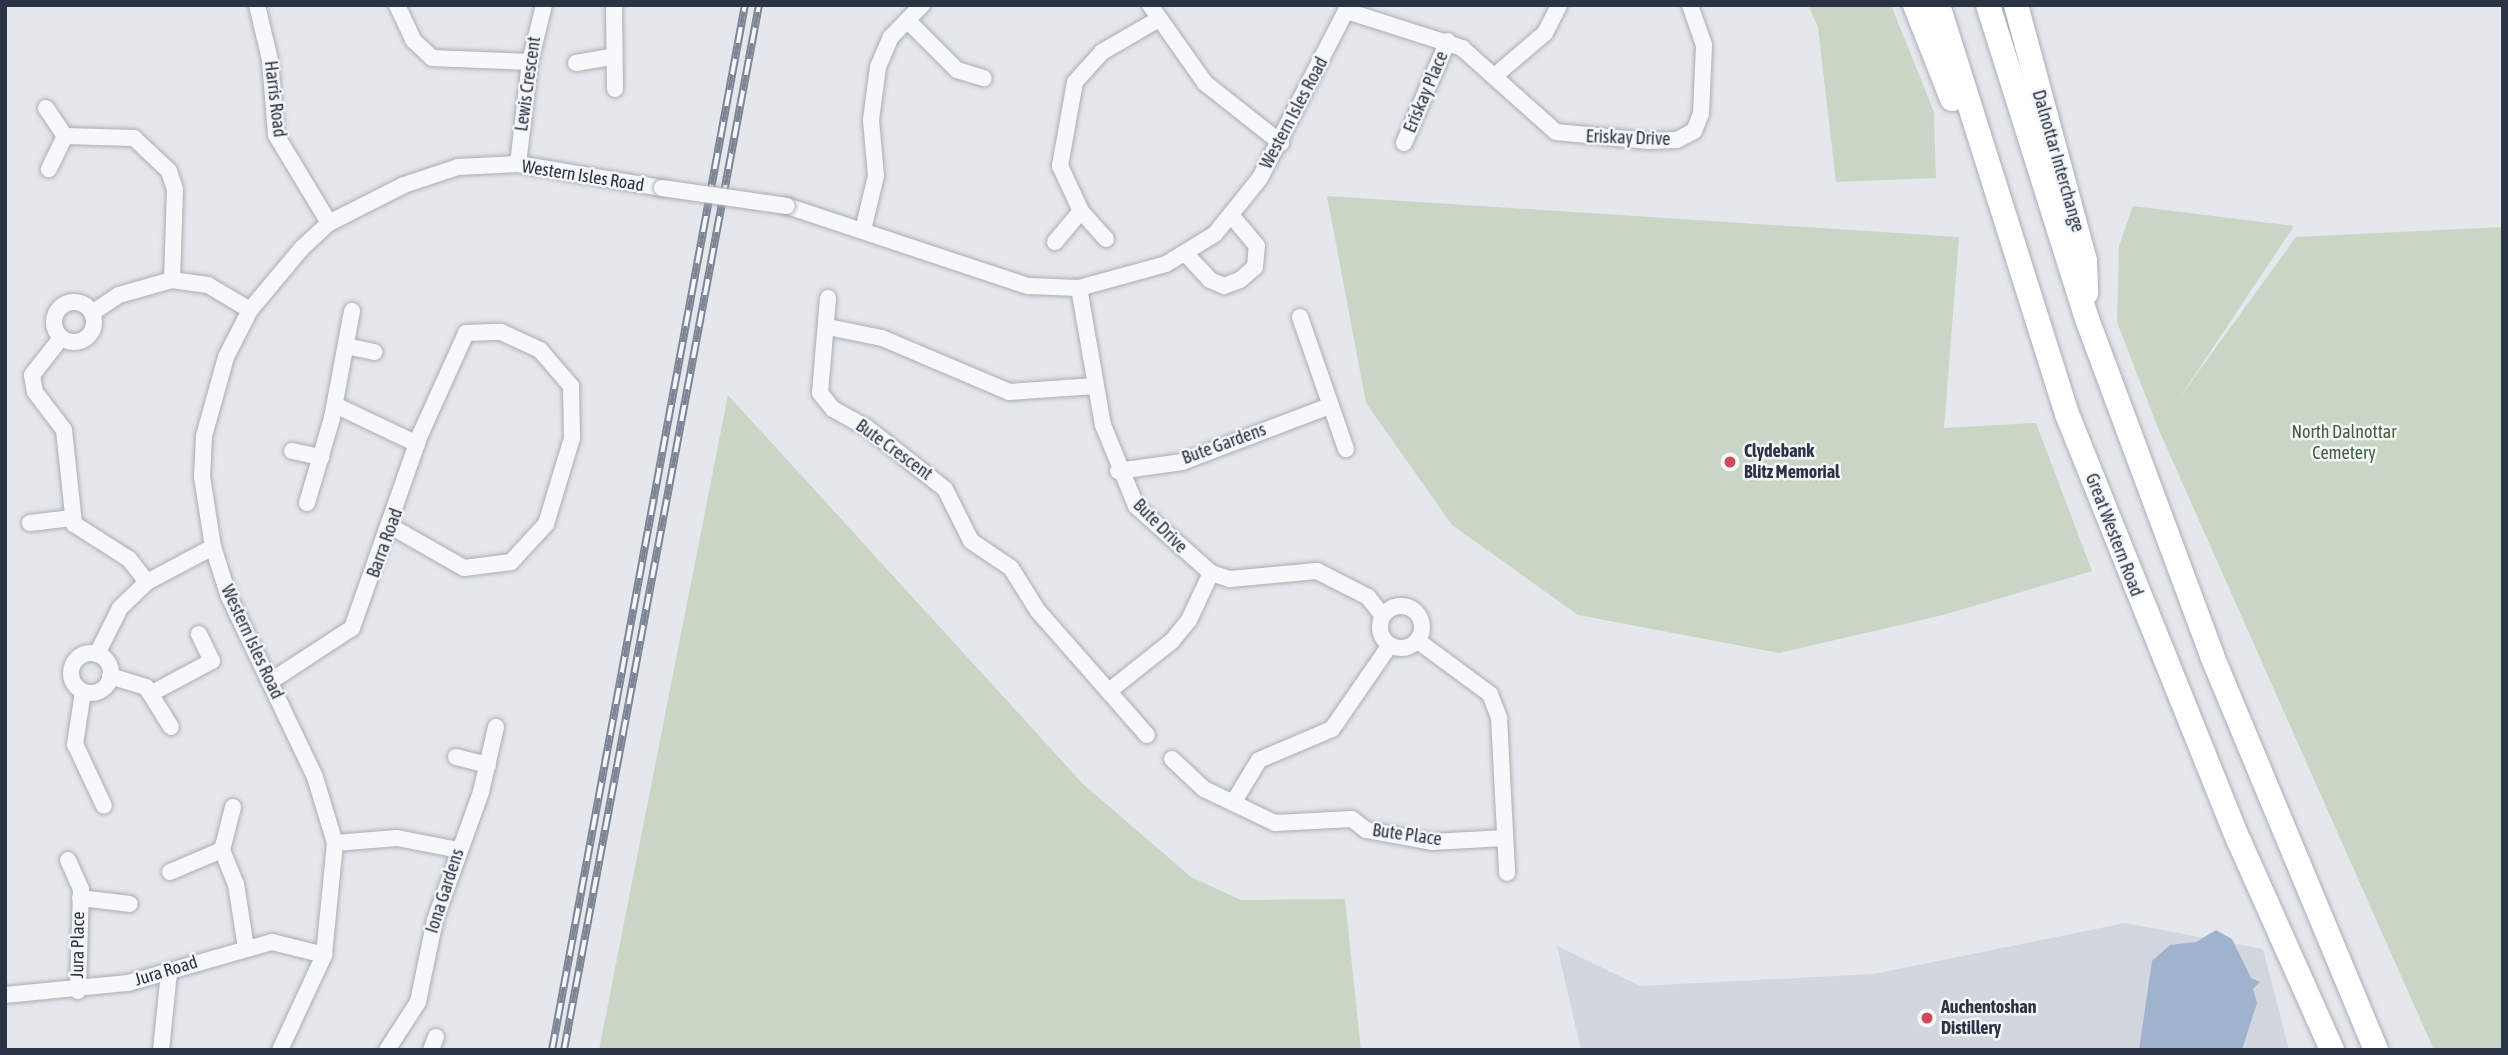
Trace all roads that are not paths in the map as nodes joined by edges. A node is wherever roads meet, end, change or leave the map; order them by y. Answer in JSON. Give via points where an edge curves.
{"nodes":[{"id":1,"x":257,"y":5,"type":"edge"},
{"id":2,"x":397,"y":5,"type":"edge"},
{"id":3,"x":544,"y":5,"type":"edge"},
{"id":4,"x":614,"y":5,"type":"edge"},
{"id":5,"x":922,"y":5,"type":"edge"},
{"id":6,"x":1559,"y":5,"type":"edge"},
{"id":7,"x":1690,"y":5,"type":"edge"},
{"id":8,"x":1915,"y":5,"type":"edge"},
{"id":9,"x":1938,"y":5,"type":"edge"},
{"id":10,"x":1988,"y":5,"type":"edge"},
{"id":11,"x":2016,"y":5,"type":"edge"},
{"id":12,"x":1348,"y":8,"type":"edge"},
{"id":13,"x":1154,"y":12,"type":"edge"},
{"id":14,"x":909,"y":22,"type":"junction"},
{"id":15,"x":1448,"y":41,"type":"junction"},
{"id":16,"x":611,"y":57,"type":"junction"},
{"id":17,"x":530,"y":62,"type":"junction"},
{"id":18,"x":576,"y":63,"type":"dead end"},
{"id":19,"x":1497,"y":74,"type":"junction"},
{"id":20,"x":984,"y":78,"type":"dead end"},
{"id":21,"x":615,"y":89,"type":"dead end"},
{"id":22,"x":46,"y":108,"type":"dead end"},
{"id":23,"x":1974,"y":131,"type":"junction"},
{"id":24,"x":65,"y":136,"type":"junction"},
{"id":25,"x":1281,"y":143,"type":"junction"},
{"id":26,"x":1404,"y":143,"type":"dead end"},
{"id":27,"x":518,"y":164,"type":"junction"},
{"id":28,"x":49,"y":169,"type":"dead end"},
{"id":29,"x":1081,"y":211,"type":"junction"},
{"id":30,"x":1232,"y":216,"type":"junction"},
{"id":31,"x":329,"y":223,"type":"junction"},
{"id":32,"x":863,"y":229,"type":"junction"},
{"id":33,"x":1107,"y":239,"type":"dead end"},
{"id":34,"x":1055,"y":242,"type":"dead end"},
{"id":35,"x":1185,"y":253,"type":"junction"},
{"id":36,"x":172,"y":280,"type":"junction"},
{"id":37,"x":1079,"y":288,"type":"junction"},
{"id":38,"x":828,"y":298,"type":"dead end"},
{"id":39,"x":250,"y":310,"type":"junction"},
{"id":40,"x":352,"y":311,"type":"dead end"},
{"id":41,"x":92,"y":313,"type":"junction"},
{"id":42,"x":1300,"y":317,"type":"dead end"},
{"id":43,"x":2087,"y":319,"type":"junction"},
{"id":44,"x":828,"y":327,"type":"junction"},
{"id":45,"x":61,"y":338,"type":"junction"},
{"id":46,"x":346,"y":346,"type":"junction"},
{"id":47,"x":374,"y":352,"type":"dead end"},
{"id":48,"x":1095,"y":386,"type":"junction"},
{"id":49,"x":335,"y":405,"type":"junction"},
{"id":50,"x":1327,"y":407,"type":"junction"},
{"id":51,"x":417,"y":444,"type":"junction"},
{"id":52,"x":1346,"y":449,"type":"dead end"},
{"id":53,"x":292,"y":451,"type":"dead end"},
{"id":54,"x":321,"y":457,"type":"junction"},
{"id":55,"x":1118,"y":471,"type":"junction"},
{"id":56,"x":307,"y":503,"type":"dead end"},
{"id":57,"x":72,"y":518,"type":"junction"},
{"id":58,"x":30,"y":523,"type":"dead end"},
{"id":59,"x":392,"y":527,"type":"junction"},
{"id":60,"x":213,"y":547,"type":"junction"},
{"id":61,"x":1211,"y":573,"type":"junction"},
{"id":62,"x":147,"y":582,"type":"junction"},
{"id":63,"x":1383,"y":616,"type":"junction"},
{"id":64,"x":199,"y":635,"type":"dead end"},
{"id":65,"x":1418,"y":641,"type":"junction"},
{"id":66,"x":1390,"y":645,"type":"junction"},
{"id":67,"x":97,"y":654,"type":"junction"},
{"id":68,"x":110,"y":677,"type":"junction"},
{"id":69,"x":271,"y":681,"type":"junction"},
{"id":70,"x":1109,"y":691,"type":"junction"},
{"id":71,"x":83,"y":692,"type":"junction"},
{"id":72,"x":152,"y":693,"type":"junction"},
{"id":73,"x":171,"y":727,"type":"dead end"},
{"id":74,"x":496,"y":727,"type":"dead end"},
{"id":75,"x":1147,"y":735,"type":"dead end"},
{"id":76,"x":456,"y":757,"type":"dead end"},
{"id":77,"x":1172,"y":760,"type":"dead end"},
{"id":78,"x":488,"y":765,"type":"junction"},
{"id":79,"x":1233,"y":803,"type":"junction"},
{"id":80,"x":104,"y":806,"type":"dead end"},
{"id":81,"x":233,"y":807,"type":"dead end"},
{"id":82,"x":1506,"y":838,"type":"junction"},
{"id":83,"x":335,"y":843,"type":"junction"},
{"id":84,"x":222,"y":850,"type":"junction"},
{"id":85,"x":459,"y":850,"type":"junction"},
{"id":86,"x":68,"y":860,"type":"dead end"},
{"id":87,"x":170,"y":872,"type":"dead end"},
{"id":88,"x":1507,"y":873,"type":"dead end"},
{"id":89,"x":80,"y":898,"type":"junction"},
{"id":90,"x":130,"y":904,"type":"dead end"},
{"id":91,"x":246,"y":948,"type":"junction"},
{"id":92,"x":324,"y":955,"type":"junction"},
{"id":93,"x":169,"y":974,"type":"junction"},
{"id":94,"x":78,"y":991,"type":"junction"},
{"id":95,"x":5,"y":995,"type":"edge"},
{"id":96,"x":2363,"y":1019,"type":"junction"},
{"id":97,"x":162,"y":1050,"type":"edge"},
{"id":98,"x":280,"y":1050,"type":"edge"},
{"id":99,"x":387,"y":1050,"type":"edge"},
{"id":100,"x":2332,"y":1050,"type":"edge"},
{"id":101,"x":2376,"y":1050,"type":"edge"},
{"id":102,"x":2385,"y":1050,"type":"edge"}],
"edges":[{"from":1,"to":31,"type":"street","name":"Harris Road","via":[[270,60],[276,135]]},
{"from":2,"to":17,"type":"street","via":[[413,40],[432,58]]},
{"from":3,"to":17,"type":"street","name":"Lewis Crescent"},
{"from":4,"to":16,"type":"street"},
{"from":5,"to":14,"type":"street"},
{"from":6,"to":19,"type":"street","via":[[1545,33]]},
{"from":7,"to":19,"type":"street","name":"Eriskay Drive","via":[[1704,45],[1701,114],[1694,131],[1677,140],[1556,132]]},
{"from":8,"to":23,"type":"main road","via":[[1945,88]]},
{"from":9,"to":23,"type":"main road","name":"Great Western Road"},
{"from":10,"to":43,"type":"main road"},
{"from":11,"to":43,"type":"main road","name":"Dalnottar Interchange","via":[[2085,261]]},
{"from":12,"to":15,"type":"street","name":"Eriskay Drive"},
{"from":12,"to":25,"type":"street","name":"Western Isles Road"},
{"from":13,"to":25,"type":"street","via":[[1205,83]]},
{"from":13,"to":29,"type":"street","via":[[1102,52],[1075,82],[1060,166]]},
{"from":14,"to":20,"type":"street","via":[[957,71]]},
{"from":14,"to":32,"type":"street","via":[[891,37],[878,67],[871,120],[876,176]]},
{"from":15,"to":19,"type":"street","name":"Eriskay Drive"},
{"from":15,"to":26,"type":"street","name":"Eriskay Place"},
{"from":16,"to":18,"type":"street"},
{"from":16,"to":21,"type":"street"},
{"from":17,"to":27,"type":"street","name":"Lewis Crescent"},
{"from":22,"to":24,"type":"street"},
{"from":23,"to":100,"type":"main road","name":"Great Western Road","via":[[2055,381],[2138,598]]},
{"from":24,"to":28,"type":"street"},
{"from":24,"to":36,"type":"street","via":[[134,138],[163,163],[175,190]]},
{"from":25,"to":30,"type":"street","name":"Western Isles Road"},
{"from":27,"to":31,"type":"street","name":"Western Isles Road","via":[[458,167],[368,200]]},
{"from":27,"to":32,"type":"street","name":"Western Isles Road","bridge":true,"via":[[788,206]]},
{"from":29,"to":33,"type":"street"},
{"from":29,"to":34,"type":"street"},
{"from":30,"to":35,"type":"street","name":"Western Isles Road"},
{"from":30,"to":35,"type":"street","via":[[1257,246],[1255,267],[1240,280],[1224,286],[1210,280]]},
{"from":31,"to":39,"type":"street","name":"Western Isles Road","via":[[276,274]]},
{"from":32,"to":37,"type":"street","name":"Western Isles Road","via":[[1028,286]]},
{"from":35,"to":37,"type":"street","name":"Western Isles Road","via":[[1129,277]]},
{"from":36,"to":39,"type":"street","via":[[208,285]]},
{"from":36,"to":41,"type":"street","via":[[119,295]]},
{"from":37,"to":48,"type":"street","name":"Bute Drive"},
{"from":38,"to":44,"type":"street","name":"Bute Crescent"},
{"from":39,"to":60,"type":"street","name":"Western Isles Road","via":[[213,388],[204,436],[202,477]]},
{"from":40,"to":46,"type":"street"},
{"from":41,"to":45,"type":"street","via":[[88,337]]},
{"from":41,"to":45,"type":"street","via":[[73,301],[58,309],[53,324]]},
{"from":42,"to":50,"type":"street"},
{"from":43,"to":96,"type":"main road","via":[[2249,753]]},
{"from":44,"to":48,"type":"street","via":[[882,338],[1009,392]]},
{"from":44,"to":70,"type":"street","name":"Bute Crescent","via":[[818,379],[826,401],[945,489],[971,541],[1011,568],[1024,593]]},
{"from":45,"to":57,"type":"street","via":[[32,375],[35,392],[64,430]]},
{"from":46,"to":47,"type":"street"},
{"from":46,"to":49,"type":"street"},
{"from":48,"to":55,"type":"street","name":"Bute Drive"},
{"from":49,"to":51,"type":"street"},
{"from":49,"to":54,"type":"street"},
{"from":50,"to":52,"type":"street"},
{"from":50,"to":55,"type":"street","name":"Bute Gardens","via":[[1182,462]]},
{"from":51,"to":59,"type":"street","name":"Barra Road"},
{"from":51,"to":59,"type":"street","name":"Barra Road","via":[[447,365],[466,332],[501,332],[540,350],[571,386],[572,438],[563,481],[546,524],[511,562],[464,568]]},
{"from":53,"to":54,"type":"street"},
{"from":54,"to":56,"type":"street"},
{"from":55,"to":61,"type":"street","name":"Bute Drive","via":[[1136,506]]},
{"from":57,"to":58,"type":"street"},
{"from":57,"to":62,"type":"street","via":[[86,537],[128,559]]},
{"from":59,"to":69,"type":"street","name":"Barra Road","via":[[352,628]]},
{"from":60,"to":62,"type":"street"},
{"from":60,"to":69,"type":"street","name":"Western Isles Road","via":[[229,597]]},
{"from":61,"to":63,"type":"street","via":[[1230,579],[1317,571],[1368,597]]},
{"from":61,"to":70,"type":"street","via":[[1189,620],[1172,641]]},
{"from":62,"to":67,"type":"street","via":[[120,608]]},
{"from":63,"to":65,"type":"street","via":[[1400,606],[1413,610],[1423,628]]},
{"from":63,"to":66,"type":"street","via":[[1381,635]]},
{"from":64,"to":72,"type":"street","via":[[212,661]]},
{"from":65,"to":66,"type":"street","via":[[1402,649]]},
{"from":65,"to":82,"type":"street","via":[[1490,694],[1499,718]]},
{"from":66,"to":79,"type":"street","via":[[1332,729],[1259,760]]},
{"from":67,"to":68,"type":"street"},
{"from":67,"to":71,"type":"street","via":[[81,655],[72,665],[72,679]]},
{"from":68,"to":71,"type":"street","via":[[98,692]]},
{"from":68,"to":72,"type":"street","via":[[137,682]]},
{"from":69,"to":83,"type":"street","name":"Western Isles Road","via":[[315,777]]},
{"from":70,"to":75,"type":"street","name":"Bute Crescent"},
{"from":71,"to":80,"type":"street","via":[[75,744]]},
{"from":72,"to":73,"type":"street"},
{"from":74,"to":78,"type":"street","name":"Iona Gardens"},
{"from":76,"to":78,"type":"street"},
{"from":77,"to":79,"type":"street","name":"Bute Place","via":[[1204,789]]},
{"from":78,"to":85,"type":"street","name":"Iona Gardens"},
{"from":79,"to":82,"type":"street","name":"Bute Place","via":[[1275,823],[1352,819],[1366,830],[1432,842]]},
{"from":81,"to":84,"type":"street"},
{"from":82,"to":88,"type":"street"},
{"from":83,"to":85,"type":"street","via":[[397,838]]},
{"from":83,"to":92,"type":"street","name":"Western Isles Road"},
{"from":84,"to":87,"type":"street"},
{"from":84,"to":91,"type":"street","via":[[236,884]]},
{"from":85,"to":99,"type":"street","name":"Iona Gardens","via":[[435,920],[418,1002]]},
{"from":86,"to":89,"type":"street","name":"Jura Place"},
{"from":89,"to":90,"type":"street","name":"Jura Place"},
{"from":89,"to":94,"type":"street","name":"Jura Place"},
{"from":91,"to":92,"type":"street","name":"Jura Road","via":[[272,942]]},
{"from":91,"to":93,"type":"street","name":"Jura Road"},
{"from":92,"to":98,"type":"street","name":"Western Isles Road"},
{"from":93,"to":94,"type":"street","name":"Jura Road"},
{"from":93,"to":97,"type":"street"},
{"from":94,"to":95,"type":"street","name":"Jura Road"},
{"from":96,"to":101,"type":"main road"},
{"from":96,"to":102,"type":"main road"}]}
